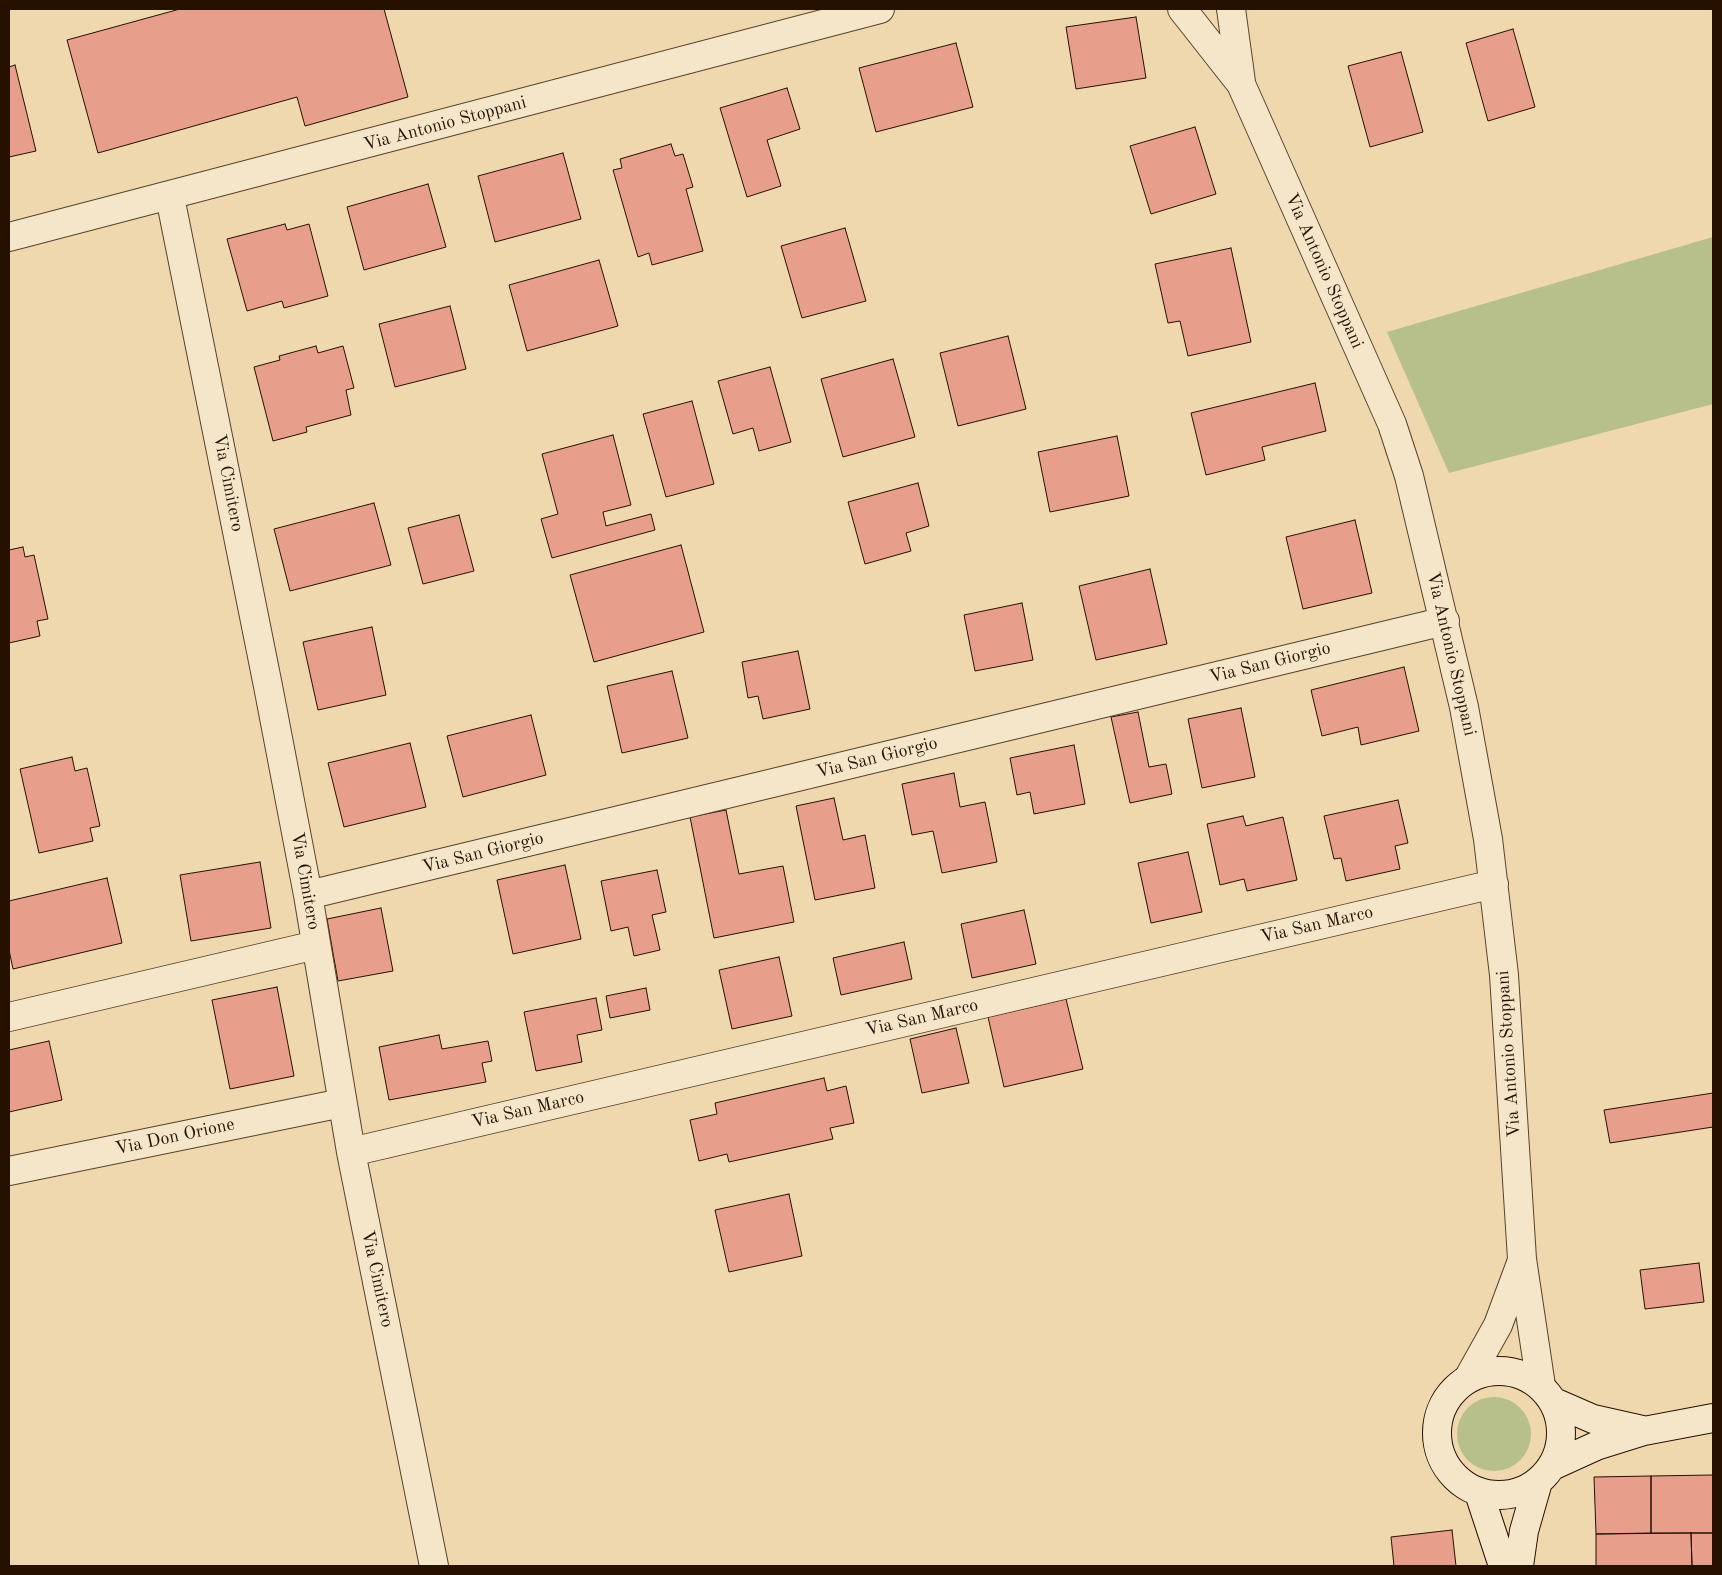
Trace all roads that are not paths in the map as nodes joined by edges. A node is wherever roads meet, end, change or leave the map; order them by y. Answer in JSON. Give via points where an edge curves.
{"nodes":[{"id":1,"x":880,"y":9,"type":"edge"},
{"id":2,"x":1182,"y":9,"type":"edge"},
{"id":3,"x":1231,"y":9,"type":"edge"},
{"id":4,"x":1241,"y":84,"type":"junction"},
{"id":5,"x":170,"y":197,"type":"junction"},
{"id":6,"x":9,"y":238,"type":"edge"},
{"id":7,"x":1445,"y":621,"type":"junction"},
{"id":8,"x":1494,"y":884,"type":"junction"},
{"id":9,"x":308,"y":895,"type":"junction"},
{"id":10,"x":316,"y":945,"type":"junction"},
{"id":11,"x":9,"y":1017,"type":"edge"},
{"id":12,"x":342,"y":1103,"type":"junction"},
{"id":13,"x":351,"y":1152,"type":"junction"},
{"id":14,"x":9,"y":1171,"type":"edge"},
{"id":15,"x":1522,"y":1259,"type":"junction"},
{"id":16,"x":1469,"y":1377,"type":"junction"},
{"id":17,"x":1547,"y":1394,"type":"junction"},
{"id":18,"x":1713,"y":1418,"type":"edge"},
{"id":19,"x":1644,"y":1431,"type":"junction"},
{"id":20,"x":1545,"y":1474,"type":"junction"},
{"id":21,"x":1479,"y":1493,"type":"junction"},
{"id":22,"x":434,"y":1566,"type":"edge"},
{"id":23,"x":1503,"y":1566,"type":"edge"},
{"id":24,"x":1519,"y":1566,"type":"edge"}],
"edges":[{"from":1,"to":5,"type":"street","name":"Via Antonio Stoppani"},
{"from":2,"to":4,"type":"street","name":"Via Antonio Stoppani"},
{"from":3,"to":4,"type":"street","name":"Via Antonio Stoppani"},
{"from":4,"to":7,"type":"street","name":"Via Antonio Stoppani","via":[[1392,424],[1409,476]]},
{"from":5,"to":6,"type":"street","name":"Via Antonio Stoppani"},
{"from":5,"to":9,"type":"street","name":"Via Cimitero"},
{"from":7,"to":8,"type":"street","name":"Via Antonio Stoppani","via":[[1472,747]]},
{"from":7,"to":9,"type":"street","name":"Via San Giorgio"},
{"from":8,"to":13,"type":"street","name":"Via San Marco"},
{"from":8,"to":15,"type":"street","name":"Via Antonio Stoppani","via":[[1504,974]]},
{"from":9,"to":10,"type":"street","name":"Via Cimitero"},
{"from":10,"to":11,"type":"street"},
{"from":10,"to":12,"type":"street","name":"Via Cimitero"},
{"from":12,"to":13,"type":"street","name":"Via Cimitero"},
{"from":12,"to":14,"type":"street","name":"Via Don Orione"},
{"from":13,"to":22,"type":"street","name":"Via Cimitero"},
{"from":15,"to":16,"type":"street","name":"Via Antonio Stoppani","via":[[1498,1325]]},
{"from":15,"to":17,"type":"street","name":"Via Antonio Stoppani"},
{"from":16,"to":17,"type":"street","via":[[1487,1371],[1506,1371],[1524,1376]]},
{"from":16,"to":21,"type":"street","via":[[1441,1408],[1436,1428],[1438,1449],[1446,1468],[1461,1483]]},
{"from":17,"to":19,"type":"street","via":[[1592,1419]]},
{"from":17,"to":20,"type":"street","via":[[1562,1431],[1560,1446]]},
{"from":18,"to":19,"type":"street"},
{"from":19,"to":20,"type":"street","via":[[1596,1446]]},
{"from":20,"to":21,"type":"street","via":[[1520,1492],[1500,1496]]},
{"from":20,"to":24,"type":"street","via":[[1524,1531]]},
{"from":21,"to":23,"type":"street"}]}
